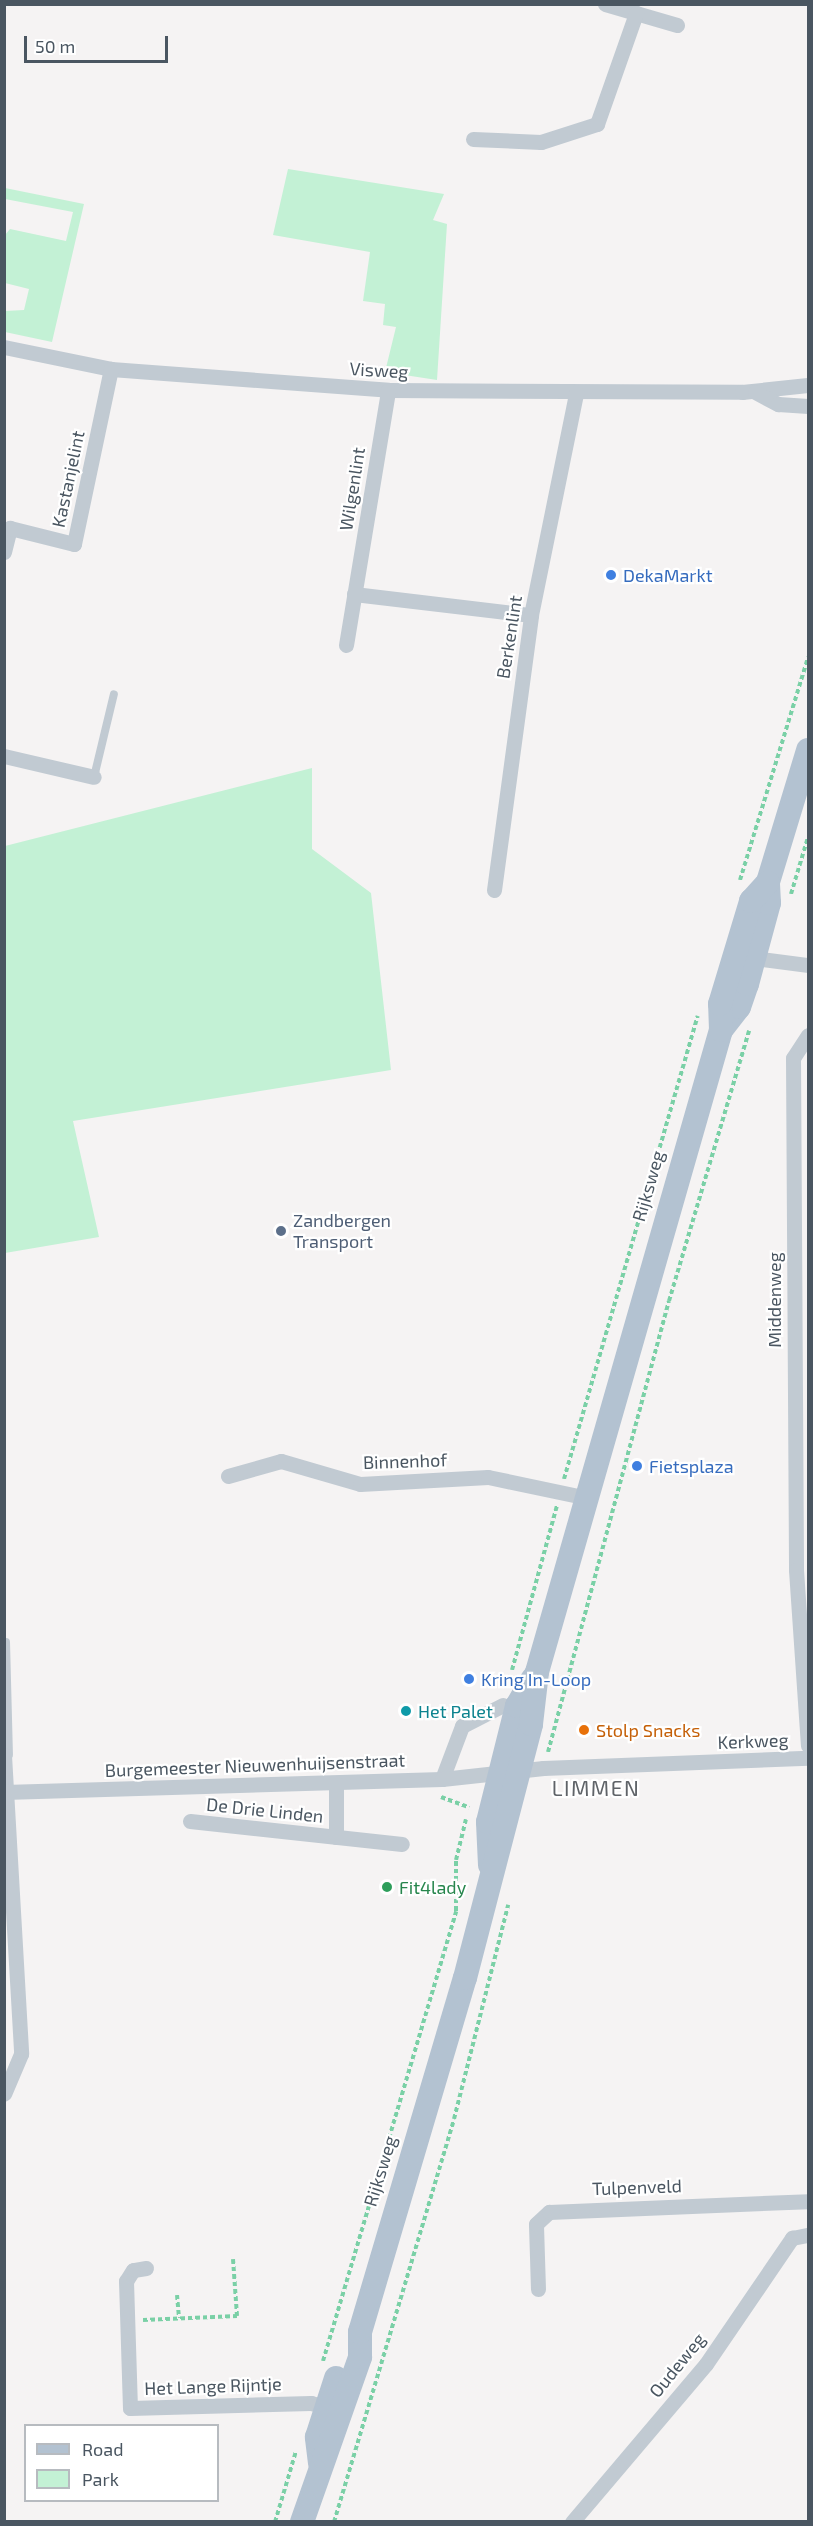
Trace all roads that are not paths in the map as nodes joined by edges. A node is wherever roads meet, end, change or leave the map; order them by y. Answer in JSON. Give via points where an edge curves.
{"nodes":[{"id":1,"x":605,"y":4,"type":"edge"},
{"id":2,"x":636,"y":13,"type":"junction"},
{"id":3,"x":677,"y":25,"type":"dead end"},
{"id":4,"x":473,"y":139,"type":"dead end"},
{"id":5,"x":4,"y":347,"type":"edge"},
{"id":6,"x":111,"y":369,"type":"junction"},
{"id":7,"x":808,"y":386,"type":"edge"},
{"id":8,"x":388,"y":390,"type":"junction"},
{"id":9,"x":755,"y":392,"type":"junction"},
{"id":10,"x":576,"y":393,"type":"junction"},
{"id":11,"x":808,"y":406,"type":"edge"},
{"id":12,"x":4,"y":552,"type":"edge"},
{"id":13,"x":354,"y":594,"type":"junction"},
{"id":14,"x":531,"y":615,"type":"junction"},
{"id":15,"x":346,"y":645,"type":"dead end"},
{"id":16,"x":114,"y":694,"type":"dead end"},
{"id":17,"x":808,"y":750,"type":"edge"},
{"id":18,"x":4,"y":756,"type":"edge"},
{"id":19,"x":94,"y":777,"type":"joint"},
{"id":20,"x":494,"y":890,"type":"dead end"},
{"id":21,"x":745,"y":956,"type":"junction"},
{"id":22,"x":808,"y":965,"type":"edge"},
{"id":23,"x":808,"y":1035,"type":"edge"},
{"id":24,"x":801,"y":1399,"type":"edge"},
{"id":25,"x":228,"y":1476,"type":"dead end"},
{"id":26,"x":588,"y":1498,"type":"junction"},
{"id":27,"x":802,"y":1569,"type":"edge"},
{"id":28,"x":6,"y":1642,"type":"edge"},
{"id":29,"x":503,"y":1705,"type":"road end"},
{"id":30,"x":808,"y":1746,"type":"edge"},
{"id":31,"x":7,"y":1755,"type":"edge"},
{"id":32,"x":808,"y":1758,"type":"edge"},
{"id":33,"x":510,"y":1773,"type":"junction"},
{"id":34,"x":442,"y":1779,"type":"junction"},
{"id":35,"x":336,"y":1783,"type":"junction"},
{"id":36,"x":7,"y":1792,"type":"edge"},
{"id":37,"x":190,"y":1821,"type":"dead end"},
{"id":38,"x":336,"y":1837,"type":"junction"},
{"id":39,"x":402,"y":1844,"type":"dead end"},
{"id":40,"x":4,"y":2094,"type":"edge"},
{"id":41,"x":808,"y":2201,"type":"edge"},
{"id":42,"x":808,"y":2235,"type":"edge"},
{"id":43,"x":146,"y":2268,"type":"dead end"},
{"id":44,"x":538,"y":2289,"type":"dead end"},
{"id":45,"x":334,"y":2409,"type":"junction"},
{"id":46,"x":302,"y":2522,"type":"edge"},
{"id":47,"x":572,"y":2522,"type":"edge"}],
"edges":[{"from":1,"to":2,"type":"street"},
{"from":2,"to":3,"type":"street"},
{"from":2,"to":4,"type":"street","via":[[597,124],[541,142]]},
{"from":5,"to":6,"type":"street","name":"Visweg"},
{"from":6,"to":8,"type":"street","name":"Visweg"},
{"from":6,"to":12,"type":"street","name":"Kastanjelint","via":[[74,544],[10,528]]},
{"from":7,"to":9,"type":"street","name":"Visweg"},
{"from":8,"to":10,"type":"street","name":"Visweg"},
{"from":8,"to":13,"type":"street","name":"Wilgenlint"},
{"from":9,"to":10,"type":"street","name":"Visweg"},
{"from":9,"to":11,"type":"street","name":"Visweg","via":[[778,404]]},
{"from":10,"to":14,"type":"street","name":"Berkenlint"},
{"from":13,"to":14,"type":"street"},
{"from":13,"to":15,"type":"street","name":"Wilgenlint"},
{"from":14,"to":20,"type":"street","name":"Berkenlint"},
{"from":16,"to":19,"type":"lane"},
{"from":17,"to":21,"type":"main road","name":"Rijksweg","via":[[768,882],[751,902]]},
{"from":18,"to":19,"type":"street"},
{"from":21,"to":22,"type":"street"},
{"from":21,"to":26,"type":"main road","name":"Rijksweg","via":[[720,1004],[721,1030]]},
{"from":23,"to":24,"type":"street","name":"Middenweg","via":[[793,1058]]},
{"from":24,"to":27,"type":"street","name":"Middenweg"},
{"from":25,"to":26,"type":"street","name":"Binnenhof","via":[[281,1461],[360,1484],[488,1477]]},
{"from":26,"to":33,"type":"main road","name":"Rijksweg"},
{"from":27,"to":30,"type":"street","name":"Middenweg"},
{"from":28,"to":31,"type":"lane"},
{"from":29,"to":34,"type":"street","via":[[462,1726]]},
{"from":31,"to":36,"type":"street"},
{"from":32,"to":33,"type":"street","name":"Kerkweg","via":[[543,1768]]},
{"from":33,"to":34,"type":"street","name":"Burgemeester Nieuwenhuijsenstraat"},
{"from":33,"to":45,"type":"main road","name":"Rijksweg","via":[[465,1978],[360,2332],[360,2357]]},
{"from":34,"to":35,"type":"street","name":"Burgemeester Nieuwenhuijsenstraat"},
{"from":35,"to":36,"type":"street","name":"Burgemeester Nieuwenhuijsenstraat"},
{"from":35,"to":38,"type":"street","name":"De Drie Linden"},
{"from":36,"to":40,"type":"street","via":[[21,2054]]},
{"from":37,"to":38,"type":"street","name":"De Drie Linden"},
{"from":38,"to":39,"type":"street","name":"De Drie Linden"},
{"from":41,"to":44,"type":"street","name":"Tulpenveld","via":[[549,2212],[536,2224]]},
{"from":42,"to":47,"type":"street","name":"Oudeweg","via":[[792,2238],[706,2364]]},
{"from":43,"to":45,"type":"street","name":"Het Lange Rijntje","via":[[127,2277],[130,2408],[311,2403]]},
{"from":45,"to":46,"type":"main road","name":"Rijksweg","via":[[333,2442],[320,2463]]}]}
